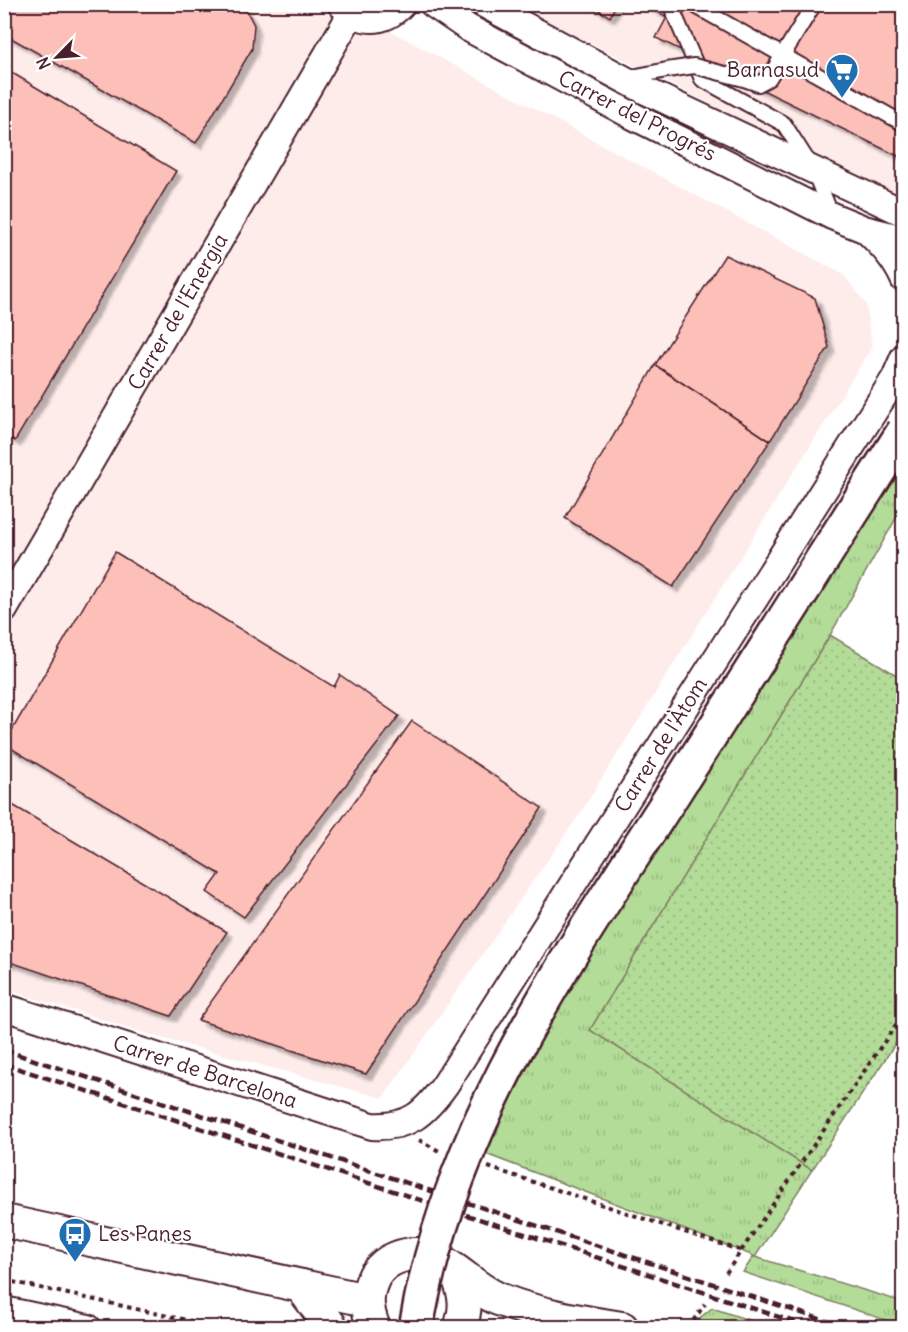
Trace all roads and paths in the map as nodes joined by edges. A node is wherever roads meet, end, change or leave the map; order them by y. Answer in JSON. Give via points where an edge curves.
{"nodes":[{"id":1,"x":402,"y":4,"type":"edge"},
{"id":2,"x":433,"y":4,"type":"edge"},
{"id":3,"x":484,"y":4,"type":"edge"},
{"id":4,"x":670,"y":4,"type":"edge"},
{"id":5,"x":692,"y":4,"type":"edge"},
{"id":6,"x":814,"y":4,"type":"edge"},
{"id":7,"x":346,"y":9,"type":"edge"},
{"id":8,"x":784,"y":57,"type":"junction"},
{"id":9,"x":624,"y":79,"type":"junction"},
{"id":10,"x":903,"y":123,"type":"edge"},
{"id":11,"x":814,"y":171,"type":"junction"},
{"id":12,"x":903,"y":213,"type":"edge"},
{"id":13,"x":847,"y":222,"type":"junction"},
{"id":14,"x":903,"y":239,"type":"edge"},
{"id":15,"x":903,"y":279,"type":"edge"},
{"id":16,"x":903,"y":357,"type":"edge"},
{"id":17,"x":903,"y":431,"type":"edge"},
{"id":18,"x":4,"y":610,"type":"edge"},
{"id":19,"x":4,"y":1007,"type":"edge"},
{"id":20,"x":903,"y":1013,"type":"edge"},
{"id":21,"x":406,"y":1123,"type":"junction"},
{"id":22,"x":445,"y":1153,"type":"dead end"},
{"id":23,"x":478,"y":1164,"type":"dead end"},
{"id":24,"x":4,"y":1221,"type":"edge"},
{"id":25,"x":742,"y":1251,"type":"junction"},
{"id":26,"x":456,"y":1272,"type":"junction"},
{"id":27,"x":726,"y":1273,"type":"dead end"},
{"id":28,"x":4,"y":1280,"type":"edge"},
{"id":29,"x":301,"y":1286,"type":"junction"},
{"id":30,"x":705,"y":1304,"type":"dead end"},
{"id":31,"x":4,"y":1310,"type":"edge"},
{"id":32,"x":370,"y":1314,"type":"edge"},
{"id":33,"x":86,"y":1327,"type":"edge"},
{"id":34,"x":223,"y":1328,"type":"edge"},
{"id":35,"x":332,"y":1328,"type":"edge"},
{"id":36,"x":416,"y":1328,"type":"edge"},
{"id":37,"x":460,"y":1328,"type":"edge"},
{"id":38,"x":622,"y":1328,"type":"edge"},
{"id":39,"x":688,"y":1328,"type":"edge"}],
"edges":[{"from":1,"to":7,"type":"street","via":[[381,19],[366,20]]},
{"from":2,"to":13,"type":"street","name":"Carrer del Progrés","via":[[468,28],[623,110]]},
{"from":3,"to":9,"type":"street","name":"Carrer del Progrés"},
{"from":4,"to":11,"type":"lane","via":[[702,79],[784,124]]},
{"from":5,"to":8,"type":"lane"},
{"from":6,"to":8,"type":"lane"},
{"from":7,"to":18,"type":"street","name":"Carrer de l'Energia"},
{"from":8,"to":9,"type":"lane","bridge":true,"via":[[769,78],[758,84],[694,66]]},
{"from":8,"to":10,"type":"lane"},
{"from":9,"to":11,"type":"street","name":"Carrer del Progrés"},
{"from":11,"to":12,"type":"street","name":"Carrer del Progrés"},
{"from":11,"to":13,"type":"lane"},
{"from":13,"to":14,"type":"street"},
{"from":13,"to":15,"type":"street","via":[[882,244]]},
{"from":16,"to":21,"type":"street","name":"Carrer de l'Àtom","via":[[889,388],[445,1085],[431,1105]]},
{"from":17,"to":36,"type":"main road","bridge":true,"via":[[572,951],[513,1051],[472,1136],[446,1208]]},
{"from":19,"to":21,"type":"street","name":"Carrer de Barcelona","via":[[372,1126]]},
{"from":20,"to":25,"type":"path"},
{"from":21,"to":22,"type":"path","via":[[421,1142]]},
{"from":23,"to":25,"type":"path"},
{"from":24,"to":29,"type":"street"},
{"from":25,"to":27,"type":"path"},
{"from":26,"to":32,"type":"street","via":[[444,1260],[422,1253],[390,1260],[370,1284]]},
{"from":26,"to":37,"type":"street","via":[[466,1296],[466,1313]]},
{"from":26,"to":38,"type":"street","via":[[500,1300]]},
{"from":28,"to":34,"type":"path"},
{"from":29,"to":32,"type":"street"},
{"from":29,"to":35,"type":"street"},
{"from":30,"to":39,"type":"path"},
{"from":31,"to":33,"type":"street"}]}
